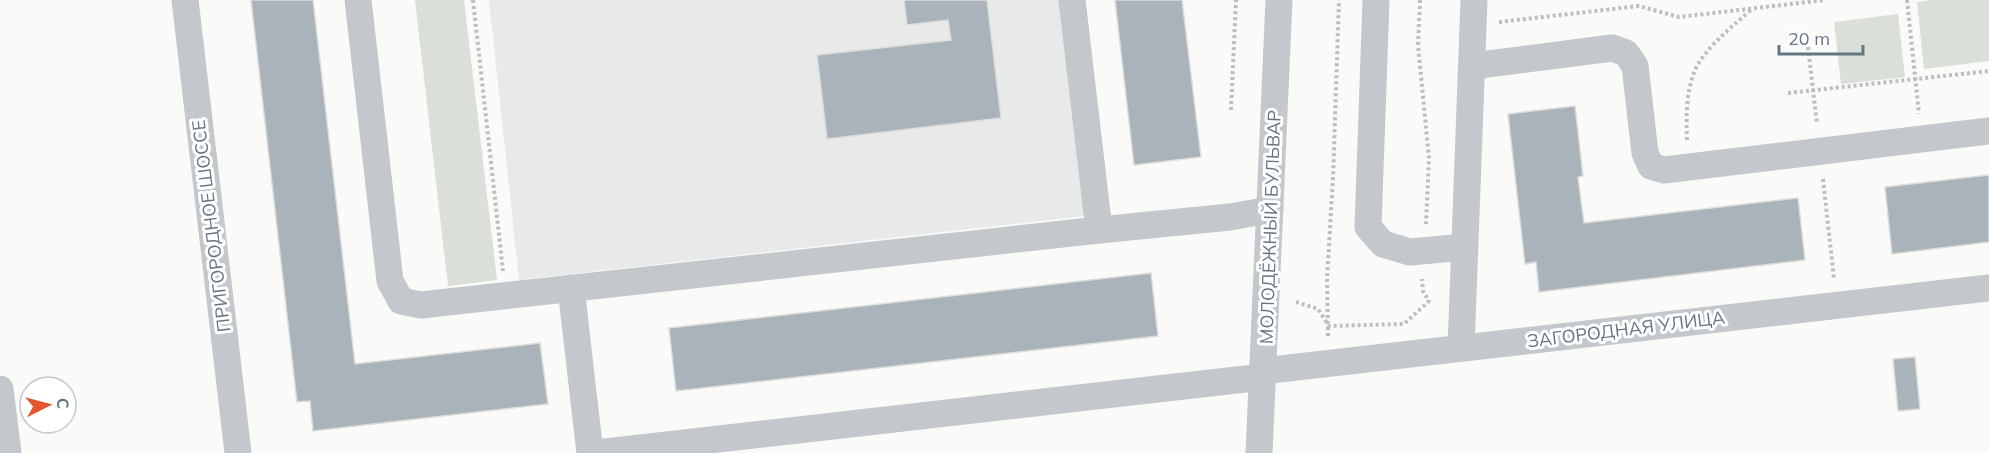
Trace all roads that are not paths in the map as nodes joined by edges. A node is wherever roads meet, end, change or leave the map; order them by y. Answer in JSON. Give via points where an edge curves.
{"nodes":[{"id":1,"x":185,"y":0,"type":"edge"},
{"id":2,"x":358,"y":0,"type":"edge"},
{"id":3,"x":1072,"y":0,"type":"edge"},
{"id":4,"x":1279,"y":0,"type":"edge"},
{"id":5,"x":1376,"y":0,"type":"edge"},
{"id":6,"x":1474,"y":0,"type":"edge"},
{"id":7,"x":1472,"y":66,"type":"junction"},
{"id":8,"x":1989,"y":131,"type":"edge"},
{"id":9,"x":1270,"y":210,"type":"junction"},
{"id":10,"x":1099,"y":230,"type":"junction"},
{"id":11,"x":1465,"y":247,"type":"junction"},
{"id":12,"x":571,"y":288,"type":"junction"},
{"id":13,"x":1989,"y":288,"type":"edge"},
{"id":14,"x":1461,"y":348,"type":"junction"},
{"id":15,"x":1263,"y":374,"type":"junction"},
{"id":16,"x":0,"y":389,"type":"edge"},
{"id":17,"x":8,"y":453,"type":"edge"},
{"id":18,"x":238,"y":453,"type":"edge"},
{"id":19,"x":590,"y":453,"type":"edge"},
{"id":20,"x":596,"y":453,"type":"edge"},
{"id":21,"x":1259,"y":453,"type":"edge"}],
"edges":[{"from":1,"to":18,"type":"street","name":"ПРИГОРОДНОЕ ШОССЕ"},
{"from":2,"to":12,"type":"street","via":[[390,280],[401,301],[421,305]]},
{"from":3,"to":10,"type":"street"},
{"from":4,"to":9,"type":"street","name":"МОЛОДЁЖНЫЙ БУЛЬВАР"},
{"from":5,"to":11,"type":"street","via":[[1368,227],[1383,244],[1410,252]]},
{"from":6,"to":7,"type":"street"},
{"from":7,"to":8,"type":"street","via":[[1612,48],[1626,53],[1635,66],[1645,153],[1651,166],[1664,170]]},
{"from":7,"to":11,"type":"street"},
{"from":9,"to":10,"type":"street"},
{"from":9,"to":15,"type":"street","name":"МОЛОДЁЖНЫЙ БУЛЬВАР"},
{"from":10,"to":12,"type":"street"},
{"from":11,"to":14,"type":"street"},
{"from":12,"to":19,"type":"street"},
{"from":13,"to":14,"type":"street","name":"ЗАГОРОДНАЯ УЛИЦА"},
{"from":14,"to":15,"type":"street","name":"ЗАГОРОДНАЯ УЛИЦА"},
{"from":15,"to":20,"type":"street","name":"ЗАГОРОДНАЯ УЛИЦА"},
{"from":15,"to":21,"type":"street","name":"МОЛОДЁЖНЫЙ БУЛЬВАР"},
{"from":16,"to":17,"type":"street"}]}
